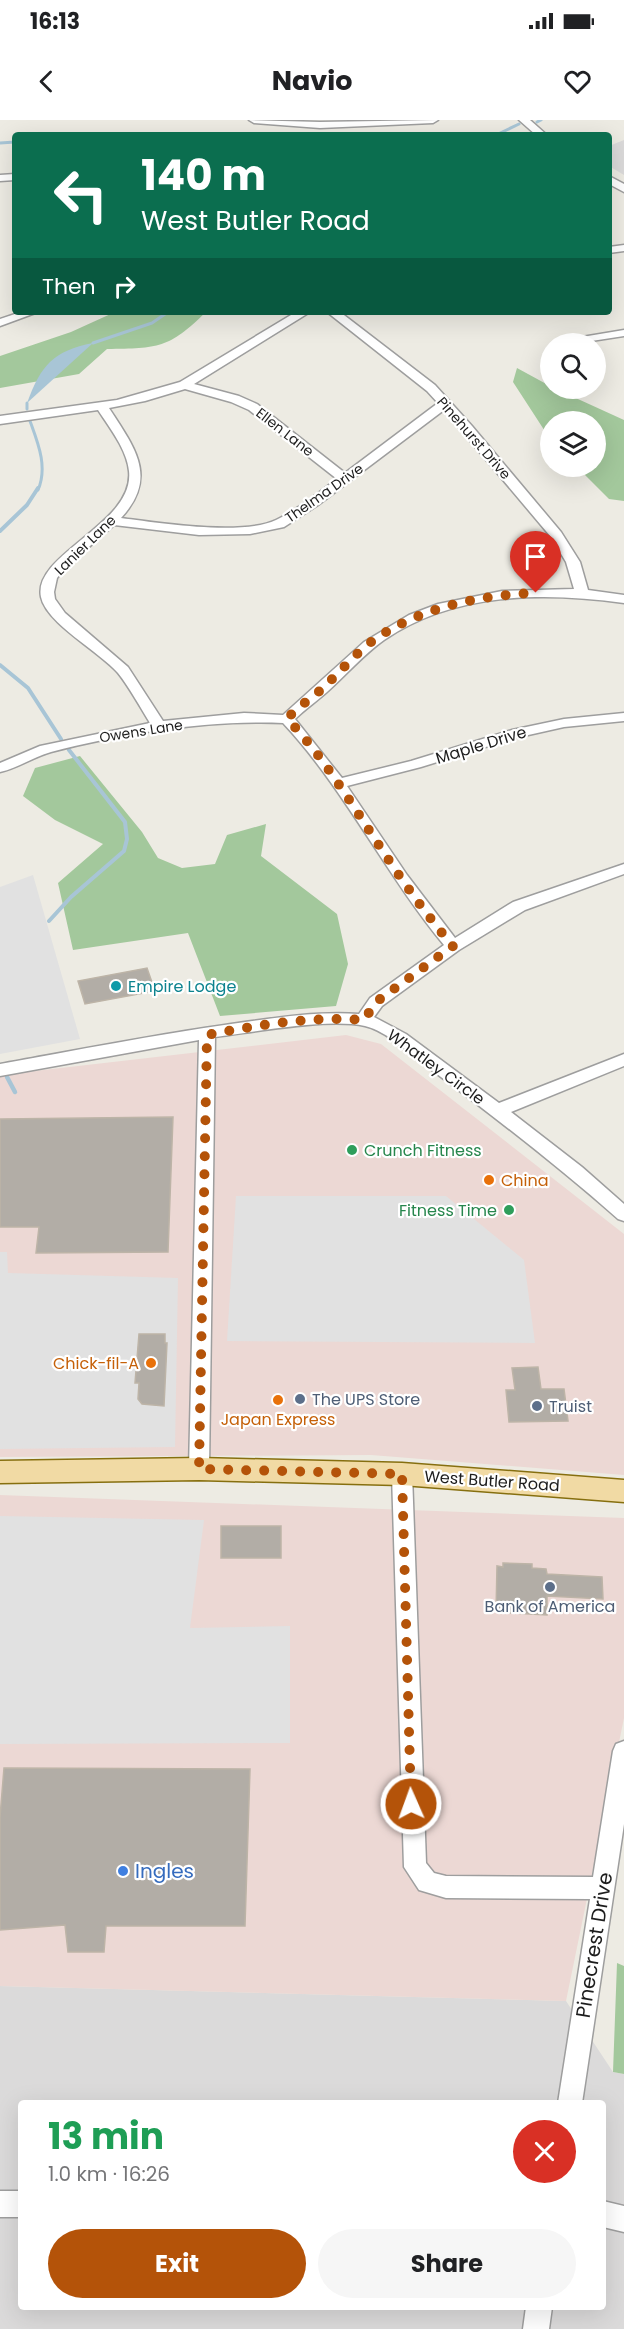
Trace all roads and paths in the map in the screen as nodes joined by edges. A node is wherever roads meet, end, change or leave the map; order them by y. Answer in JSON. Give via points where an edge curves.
{"nodes":[{"id":1,"x":254,"y":120,"type":"edge"},
{"id":2,"x":434,"y":120,"type":"edge"},
{"id":3,"x":524,"y":120,"type":"edge"},
{"id":4,"x":538,"y":132,"type":"edge"},
{"id":5,"x":612,"y":177,"type":"edge"},
{"id":6,"x":624,"y":189,"type":"edge"},
{"id":7,"x":23,"y":315,"type":"edge"},
{"id":8,"x":299,"y":315,"type":"edge"},
{"id":9,"x":337,"y":315,"type":"edge"},
{"id":10,"x":0,"y":323,"type":"edge"},
{"id":11,"x":624,"y":333,"type":"edge"},
{"id":12,"x":606,"y":336,"type":"edge"},
{"id":13,"x":184,"y":385,"type":"junction"},
{"id":14,"x":445,"y":404,"type":"junction"},
{"id":15,"x":101,"y":405,"type":"junction"},
{"id":16,"x":0,"y":420,"type":"edge"},
{"id":17,"x":345,"y":479,"type":"junction"},
{"id":18,"x":113,"y":521,"type":"junction"},
{"id":19,"x":582,"y":593,"type":"junction"},
{"id":20,"x":624,"y":599,"type":"edge"},
{"id":21,"x":624,"y":717,"type":"edge"},
{"id":22,"x":287,"y":719,"type":"junction"},
{"id":23,"x":159,"y":726,"type":"junction"},
{"id":24,"x":0,"y":768,"type":"edge"},
{"id":25,"x":339,"y":783,"type":"junction"},
{"id":26,"x":624,"y":869,"type":"edge"},
{"id":27,"x":453,"y":946,"type":"junction"},
{"id":28,"x":364,"y":1020,"type":"junction"},
{"id":29,"x":207,"y":1035,"type":"junction"},
{"id":30,"x":624,"y":1060,"type":"edge"},
{"id":31,"x":0,"y":1070,"type":"edge"},
{"id":32,"x":498,"y":1111,"type":"junction"},
{"id":33,"x":624,"y":1214,"type":"edge"},
{"id":34,"x":199,"y":1469,"type":"junction"},
{"id":35,"x":0,"y":1472,"type":"edge"},
{"id":36,"x":402,"y":1474,"type":"junction"},
{"id":37,"x":624,"y":1491,"type":"edge"},
{"id":38,"x":624,"y":1751,"type":"edge"},
{"id":39,"x":602,"y":1888,"type":"junction"},
{"id":40,"x":570,"y":2100,"type":"edge"},
{"id":41,"x":0,"y":2204,"type":"edge"},
{"id":42,"x":18,"y":2204,"type":"edge"},
{"id":43,"x":606,"y":2215,"type":"edge"},
{"id":44,"x":624,"y":2218,"type":"edge"},
{"id":45,"x":539,"y":2310,"type":"edge"},
{"id":46,"x":536,"y":2329,"type":"edge"}],
"edges":[{"from":1,"to":2,"type":"street","via":[[331,125]]},
{"from":3,"to":4,"type":"street"},
{"from":5,"to":6,"type":"street"},
{"from":7,"to":10,"type":"street"},
{"from":8,"to":13,"type":"street"},
{"from":9,"to":14,"type":"street","name":"Pinehurst Drive","via":[[416,375]]},
{"from":11,"to":12,"type":"street"},
{"from":13,"to":15,"type":"street"},
{"from":13,"to":17,"type":"street","name":"Ellen Lane","via":[[253,407]]},
{"from":14,"to":17,"type":"street","name":"Thelma Drive"},
{"from":14,"to":19,"type":"street","name":"Pinehurst Drive","via":[[556,535],[573,562]]},
{"from":15,"to":16,"type":"street"},
{"from":15,"to":18,"type":"street","name":"Lanier Lane","via":[[136,472],[133,489]]},
{"from":17,"to":18,"type":"street","name":"Thelma Drive","via":[[291,518],[265,527],[199,531]]},
{"from":18,"to":23,"type":"street","name":"Lanier Lane","via":[[57,571],[49,583],[49,601],[60,616],[123,670]]},
{"from":19,"to":20,"type":"street"},
{"from":19,"to":22,"type":"street","via":[[485,598],[410,621],[370,643]]},
{"from":21,"to":25,"type":"street","name":"Maple Drive","via":[[521,732]]},
{"from":22,"to":23,"type":"street","name":"Owens Lane","via":[[229,718]]},
{"from":22,"to":25,"type":"street"},
{"from":23,"to":24,"type":"street","name":"Owens Lane","via":[[45,749]]},
{"from":25,"to":27,"type":"street","via":[[424,912]]},
{"from":26,"to":27,"type":"street","via":[[527,903]]},
{"from":27,"to":28,"type":"street","via":[[376,1002]]},
{"from":28,"to":29,"type":"street","name":"Whatley Circle","via":[[308,1020]]},
{"from":28,"to":32,"type":"street","name":"Whatley Circle","via":[[400,1038]]},
{"from":29,"to":31,"type":"street","name":"Whatley Circle"},
{"from":29,"to":34,"type":"street"},
{"from":30,"to":32,"type":"street"},
{"from":32,"to":33,"type":"street","name":"Whatley Circle"},
{"from":34,"to":35,"type":"main road","name":"West Butler Road"},
{"from":34,"to":36,"type":"main road","name":"West Butler Road"},
{"from":36,"to":37,"type":"main road","name":"West Butler Road"},
{"from":36,"to":39,"type":"street","via":[[415,1867],[427,1882],[446,1887]]},
{"from":38,"to":39,"type":"street","name":"Pinecrest Drive"},
{"from":39,"to":40,"type":"street","name":"Pinecrest Drive"},
{"from":41,"to":42,"type":"street"},
{"from":43,"to":44,"type":"street"},
{"from":45,"to":46,"type":"street"}]}
